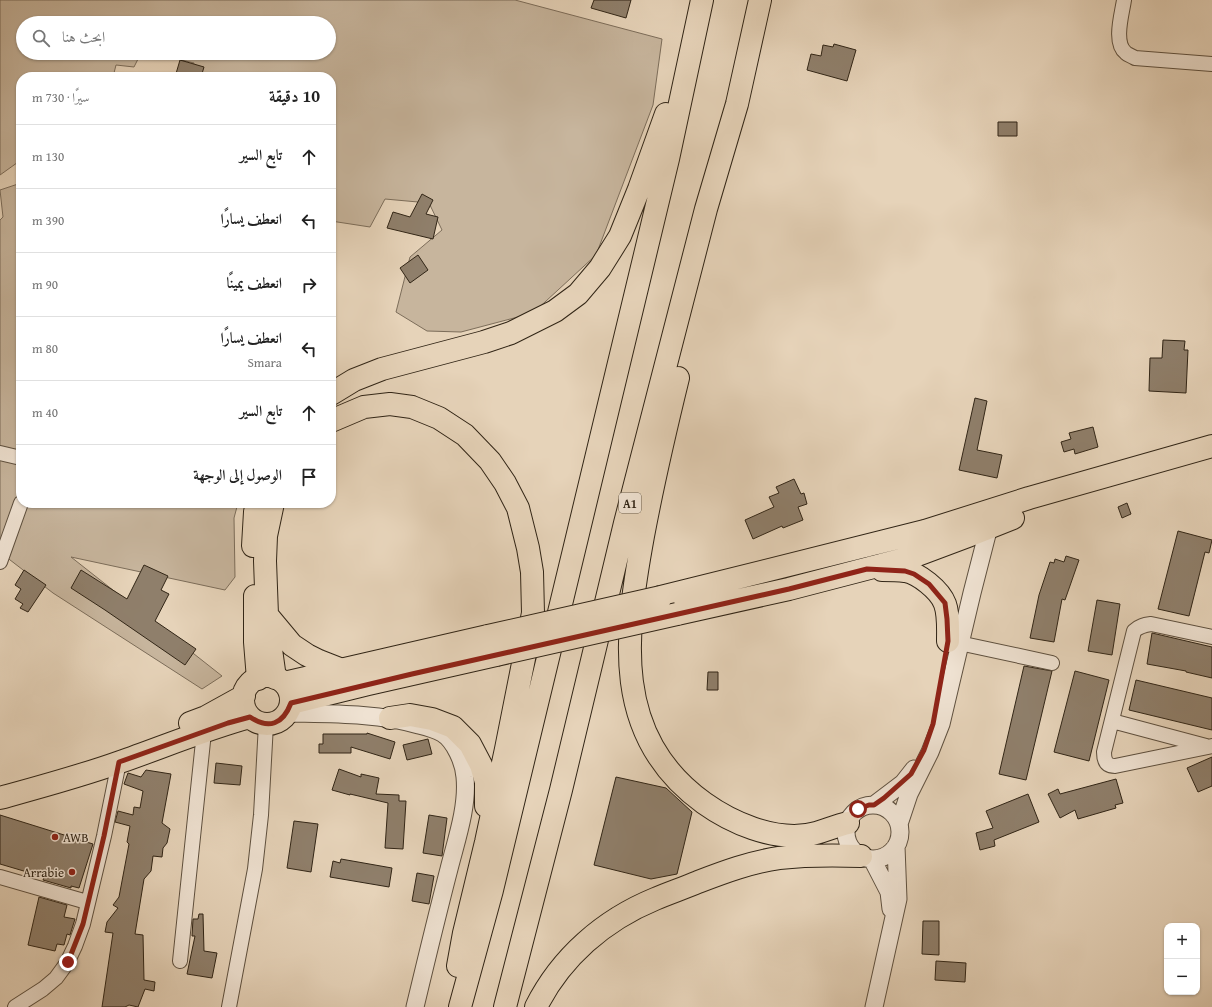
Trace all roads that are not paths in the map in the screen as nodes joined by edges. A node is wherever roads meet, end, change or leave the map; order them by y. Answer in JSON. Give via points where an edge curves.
{"nodes":[{"id":1,"x":702,"y":0,"type":"edge"},
{"id":2,"x":760,"y":0,"type":"edge"},
{"id":3,"x":1124,"y":0,"type":"edge"},
{"id":4,"x":697,"y":22,"type":"junction"},
{"id":5,"x":1212,"y":64,"type":"edge"},
{"id":6,"x":737,"y":104,"type":"junction"},
{"id":7,"x":336,"y":391,"type":"edge"},
{"id":8,"x":336,"y":419,"type":"edge"},
{"id":9,"x":1212,"y":446,"type":"edge"},
{"id":10,"x":0,"y":454,"type":"edge"},
{"id":11,"x":16,"y":457,"type":"edge"},
{"id":12,"x":1212,"y":459,"type":"edge"},
{"id":13,"x":19,"y":508,"type":"edge"},
{"id":14,"x":255,"y":508,"type":"edge"},
{"id":15,"x":272,"y":508,"type":"edge"},
{"id":16,"x":986,"y":520,"type":"junction"},
{"id":17,"x":0,"y":562,"type":"edge"},
{"id":18,"x":867,"y":569,"type":"junction"},
{"id":19,"x":267,"y":615,"type":"junction"},
{"id":20,"x":1212,"y":637,"type":"edge"},
{"id":21,"x":954,"y":642,"type":"junction"},
{"id":22,"x":492,"y":646,"type":"junction"},
{"id":23,"x":1052,"y":663,"type":"dead end"},
{"id":24,"x":342,"y":670,"type":"junction"},
{"id":25,"x":279,"y":691,"type":"junction"},
{"id":26,"x":244,"y":696,"type":"junction"},
{"id":27,"x":390,"y":718,"type":"junction"},
{"id":28,"x":258,"y":721,"type":"junction"},
{"id":29,"x":1112,"y":721,"type":"junction"},
{"id":30,"x":204,"y":732,"type":"junction"},
{"id":31,"x":1210,"y":746,"type":"edge"},
{"id":32,"x":119,"y":762,"type":"junction"},
{"id":33,"x":0,"y":784,"type":"edge"},
{"id":34,"x":0,"y":798,"type":"edge"},
{"id":35,"x":874,"y":805,"type":"junction"},
{"id":36,"x":848,"y":823,"type":"junction"},
{"id":37,"x":899,"y":824,"type":"junction"},
{"id":38,"x":486,"y":842,"type":"junction"},
{"id":39,"x":896,"y":846,"type":"junction"},
{"id":40,"x":867,"y":858,"type":"junction"},
{"id":41,"x":0,"y":877,"type":"edge"},
{"id":42,"x":88,"y":902,"type":"junction"},
{"id":43,"x":893,"y":921,"type":"junction"},
{"id":44,"x":180,"y":961,"type":"dead end"},
{"id":45,"x":14,"y":1007,"type":"edge"},
{"id":46,"x":229,"y":1007,"type":"edge"},
{"id":47,"x":415,"y":1007,"type":"edge"},
{"id":48,"x":459,"y":1007,"type":"edge"},
{"id":49,"x":505,"y":1007,"type":"edge"},
{"id":50,"x":536,"y":1007,"type":"edge"},
{"id":51,"x":874,"y":1007,"type":"edge"}],
"edges":[{"from":1,"to":4,"type":"main road"},
{"from":2,"to":6,"type":"main road","number":"A1"},
{"from":3,"to":5,"type":"street","via":[[1119,40],[1126,53],[1135,58]]},
{"from":4,"to":7,"type":"main road","via":[[620,236],[600,268],[578,294],[555,311],[511,333],[382,369],[354,380]]},
{"from":4,"to":48,"type":"main road","via":[[668,159],[579,531],[492,890]]},
{"from":6,"to":36,"type":"main road","via":[[710,246],[669,417],[634,583],[630,627],[633,691],[642,723],[655,752],[672,775],[709,807],[744,825],[786,835],[806,835]]},
{"from":6,"to":49,"type":"main road","number":"A1","via":[[706,209],[625,523],[562,790]]},
{"from":8,"to":38,"type":"main road","via":[[364,408],[390,404],[412,407],[439,418],[465,435],[490,461],[518,508],[532,572],[533,612]]},
{"from":9,"to":16,"type":"main road","via":[[1051,491]]},
{"from":10,"to":11,"type":"street"},
{"from":12,"to":16,"type":"main road","via":[[1012,518]]},
{"from":13,"to":17,"type":"street"},
{"from":14,"to":25,"type":"main road","via":[[253,544],[255,642]]},
{"from":15,"to":19,"type":"main road","via":[[266,536]]},
{"from":16,"to":18,"type":"main road","via":[[912,557]]},
{"from":16,"to":21,"type":"street"},
{"from":16,"to":22,"type":"main road","bridge":true,"via":[[661,597]]},
{"from":18,"to":21,"type":"main road","via":[[905,571],[929,584],[945,603]]},
{"from":18,"to":22,"type":"main road","bridge":true,"via":[[676,614]]},
{"from":19,"to":24,"type":"main road","via":[[292,645],[319,661]]},
{"from":19,"to":25,"type":"main road"},
{"from":20,"to":29,"type":"street","via":[[1151,624],[1134,631]]},
{"from":21,"to":23,"type":"street"},
{"from":21,"to":35,"type":"street","via":[[924,750],[911,774]]},
{"from":21,"to":37,"type":"street","via":[[944,709],[936,738],[909,794]]},
{"from":22,"to":24,"type":"main road"},
{"from":22,"to":25,"type":"main road","via":[[368,684]]},
{"from":24,"to":25,"type":"main road"},
{"from":25,"to":26,"type":"main road","via":[[251,683]]},
{"from":25,"to":27,"type":"street","via":[[337,714]]},
{"from":25,"to":28,"type":"main road","via":[[278,721]]},
{"from":26,"to":28,"type":"main road","via":[[246,711]]},
{"from":26,"to":33,"type":"main road","via":[[206,716],[144,740],[89,759]]},
{"from":27,"to":38,"type":"main road","via":[[410,715],[432,719],[453,727],[470,744],[486,782]]},
{"from":27,"to":47,"type":"street","via":[[443,734],[456,751],[464,768],[465,778],[466,794],[459,827]]},
{"from":28,"to":30,"type":"main road"},
{"from":28,"to":46,"type":"street","via":[[261,815],[255,869]]},
{"from":29,"to":31,"type":"street"},
{"from":29,"to":31,"type":"street","via":[[1104,752],[1106,763],[1111,766]]},
{"from":30,"to":32,"type":"main road"},
{"from":30,"to":44,"type":"street"},
{"from":32,"to":34,"type":"main road"},
{"from":32,"to":42,"type":"street"},
{"from":35,"to":36,"type":"street","via":[[858,809]]},
{"from":35,"to":37,"type":"street","via":[[890,810]]},
{"from":36,"to":40,"type":"street","via":[[846,834],[852,849]]},
{"from":37,"to":39,"type":"street","via":[[900,835]]},
{"from":38,"to":48,"type":"main road","via":[[458,957]]},
{"from":39,"to":40,"type":"street","via":[[884,857]]},
{"from":39,"to":43,"type":"street","via":[[898,899]]},
{"from":40,"to":43,"type":"street","via":[[889,892]]},
{"from":40,"to":50,"type":"main road","via":[[799,856],[762,862],[734,869],[654,899],[618,918],[589,938],[562,967]]},
{"from":41,"to":42,"type":"street"},
{"from":42,"to":45,"type":"street","via":[[83,924],[68,962],[47,986]]},
{"from":43,"to":51,"type":"street"}]}
